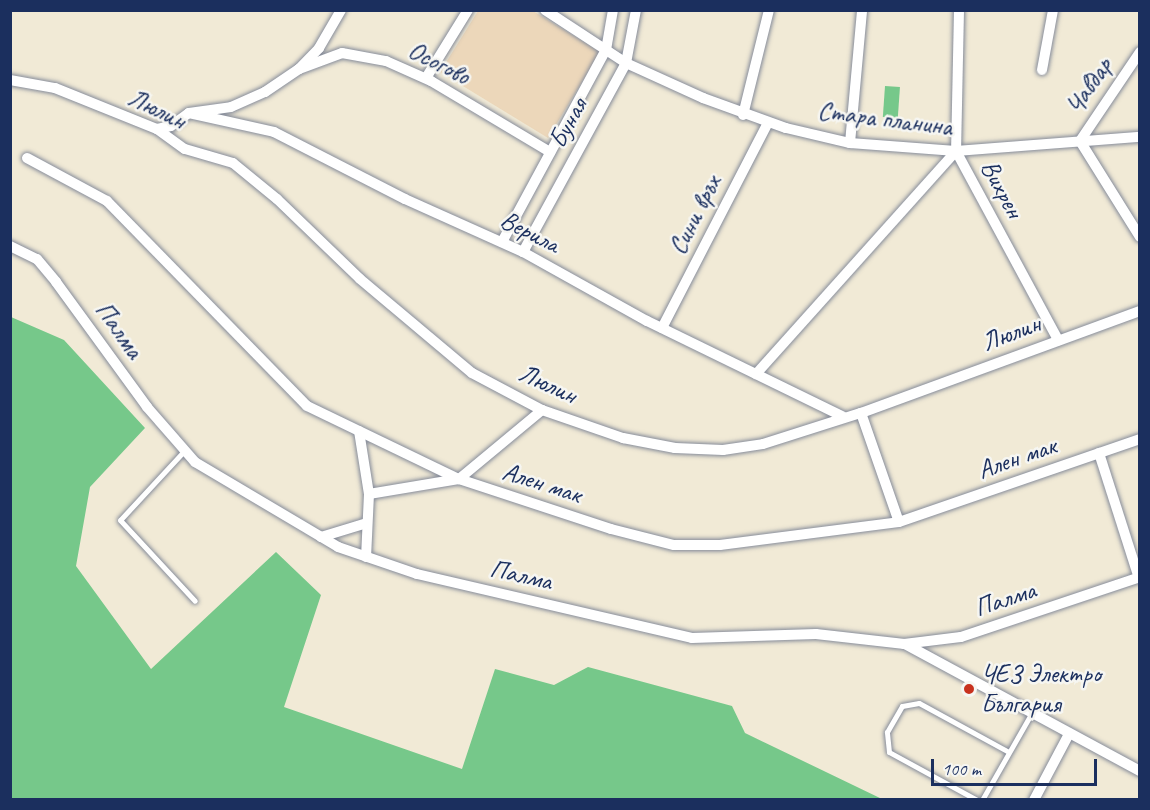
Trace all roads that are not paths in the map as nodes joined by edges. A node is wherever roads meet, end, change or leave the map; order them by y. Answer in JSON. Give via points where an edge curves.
{"nodes":[{"id":1,"x":341,"y":10,"type":"edge"},
{"id":2,"x":468,"y":10,"type":"edge"},
{"id":3,"x":545,"y":10,"type":"edge"},
{"id":4,"x":613,"y":10,"type":"edge"},
{"id":5,"x":636,"y":10,"type":"edge"},
{"id":6,"x":769,"y":10,"type":"edge"},
{"id":7,"x":862,"y":10,"type":"edge"},
{"id":8,"x":959,"y":10,"type":"edge"},
{"id":9,"x":1053,"y":10,"type":"edge"},
{"id":10,"x":606,"y":50,"type":"junction"},
{"id":11,"x":1140,"y":52,"type":"edge"},
{"id":12,"x":626,"y":63,"type":"junction"},
{"id":13,"x":298,"y":69,"type":"junction"},
{"id":14,"x":1041,"y":70,"type":"dead end"},
{"id":15,"x":426,"y":78,"type":"junction"},
{"id":16,"x":10,"y":80,"type":"edge"},
{"id":17,"x":189,"y":113,"type":"junction"},
{"id":18,"x":743,"y":115,"type":"junction"},
{"id":19,"x":768,"y":123,"type":"junction"},
{"id":20,"x":157,"y":129,"type":"junction"},
{"id":21,"x":1140,"y":137,"type":"edge"},
{"id":22,"x":1080,"y":141,"type":"junction"},
{"id":23,"x":850,"y":143,"type":"junction"},
{"id":24,"x":956,"y":151,"type":"junction"},
{"id":25,"x":550,"y":152,"type":"junction"},
{"id":26,"x":27,"y":158,"type":"dead end"},
{"id":27,"x":1140,"y":237,"type":"edge"},
{"id":28,"x":502,"y":242,"type":"junction"},
{"id":29,"x":10,"y":246,"type":"edge"},
{"id":30,"x":524,"y":252,"type":"junction"},
{"id":31,"x":1140,"y":311,"type":"edge"},
{"id":32,"x":662,"y":328,"type":"junction"},
{"id":33,"x":1059,"y":340,"type":"junction"},
{"id":34,"x":756,"y":374,"type":"junction"},
{"id":35,"x":542,"y":410,"type":"junction"},
{"id":36,"x":861,"y":413,"type":"junction"},
{"id":37,"x":842,"y":416,"type":"junction"},
{"id":38,"x":359,"y":431,"type":"junction"},
{"id":39,"x":1140,"y":440,"type":"edge"},
{"id":40,"x":183,"y":452,"type":"junction"},
{"id":41,"x":1100,"y":453,"type":"junction"},
{"id":42,"x":459,"y":478,"type":"junction"},
{"id":43,"x":369,"y":494,"type":"junction"},
{"id":44,"x":899,"y":522,"type":"junction"},
{"id":45,"x":367,"y":523,"type":"junction"},
{"id":46,"x":321,"y":537,"type":"junction"},
{"id":47,"x":366,"y":557,"type":"junction"},
{"id":48,"x":1139,"y":578,"type":"edge"},
{"id":49,"x":195,"y":601,"type":"dead end"},
{"id":50,"x":904,"y":644,"type":"junction"},
{"id":51,"x":1031,"y":714,"type":"junction"},
{"id":52,"x":1069,"y":734,"type":"junction"},
{"id":53,"x":1009,"y":752,"type":"junction"},
{"id":54,"x":1140,"y":771,"type":"edge"},
{"id":55,"x":977,"y":800,"type":"edge"},
{"id":56,"x":982,"y":800,"type":"edge"},
{"id":57,"x":1034,"y":800,"type":"edge"}],
"edges":[{"from":1,"to":13,"type":"street","via":[[319,48]]},
{"from":2,"to":15,"type":"street"},
{"from":3,"to":10,"type":"street","name":"Стара планина"},
{"from":4,"to":10,"type":"street","name":"Буная"},
{"from":5,"to":12,"type":"street","name":"Буная"},
{"from":6,"to":18,"type":"street"},
{"from":7,"to":23,"type":"street"},
{"from":8,"to":24,"type":"street","name":"Вихрен"},
{"from":9,"to":14,"type":"street"},
{"from":10,"to":12,"type":"street","name":"Стара планина"},
{"from":10,"to":25,"type":"street","name":"Буная"},
{"from":11,"to":22,"type":"street","name":"Чавдар"},
{"from":12,"to":18,"type":"street","name":"Стара планина"},
{"from":12,"to":30,"type":"street","name":"Буная"},
{"from":13,"to":15,"type":"street","name":"Осогово","via":[[342,53],[386,61]]},
{"from":13,"to":17,"type":"street","via":[[265,92],[231,106]]},
{"from":15,"to":25,"type":"street","name":"Осогово"},
{"from":16,"to":20,"type":"street","name":"Люлин","via":[[55,88]]},
{"from":17,"to":20,"type":"street","via":[[171,126]]},
{"from":17,"to":28,"type":"street","name":"Верила","via":[[274,132],[405,199]]},
{"from":18,"to":19,"type":"street","name":"Стара планина"},
{"from":19,"to":23,"type":"street","name":"Стара планина"},
{"from":19,"to":32,"type":"street","name":"Сини връх"},
{"from":20,"to":35,"type":"street","name":"Люлин","via":[[185,149],[233,163],[246,172],[360,279],[472,373]]},
{"from":21,"to":22,"type":"street","name":"Стара планина"},
{"from":22,"to":24,"type":"street","name":"Стара планина"},
{"from":22,"to":27,"type":"street","name":"Чавдар"},
{"from":23,"to":24,"type":"street","name":"Стара планина"},
{"from":24,"to":33,"type":"street","name":"Вихрен"},
{"from":24,"to":34,"type":"street"},
{"from":25,"to":28,"type":"street","name":"Буная"},
{"from":26,"to":38,"type":"street","name":"Ален мак","via":[[107,201],[307,406]]},
{"from":28,"to":30,"type":"street","name":"Верила"},
{"from":29,"to":40,"type":"street","name":"Палма","via":[[37,259]]},
{"from":30,"to":32,"type":"street","name":"Верила"},
{"from":31,"to":33,"type":"street","name":"Люлин"},
{"from":32,"to":34,"type":"street","name":"Верила"},
{"from":33,"to":36,"type":"street","name":"Люлин"},
{"from":34,"to":37,"type":"street","name":"Верила"},
{"from":35,"to":37,"type":"street","name":"Люлин","via":[[623,438],[675,448],[723,450],[763,444]]},
{"from":35,"to":42,"type":"street"},
{"from":36,"to":37,"type":"street","name":"Люлин"},
{"from":36,"to":44,"type":"street"},
{"from":38,"to":42,"type":"street","name":"Ален мак"},
{"from":38,"to":43,"type":"street"},
{"from":39,"to":41,"type":"street","name":"Ален мак"},
{"from":40,"to":46,"type":"street","name":"Палма","via":[[214,477]]},
{"from":40,"to":49,"type":"lane","via":[[120,520]]},
{"from":41,"to":44,"type":"street","name":"Ален мак"},
{"from":41,"to":48,"type":"street"},
{"from":42,"to":43,"type":"street"},
{"from":42,"to":44,"type":"street","name":"Ален мак","via":[[611,529],[674,545],[720,545]]},
{"from":43,"to":45,"type":"street"},
{"from":45,"to":46,"type":"street"},
{"from":45,"to":47,"type":"street"},
{"from":46,"to":47,"type":"street","name":"Палма"},
{"from":47,"to":50,"type":"street","name":"Палма","via":[[417,574],[692,638],[816,634]]},
{"from":48,"to":50,"type":"street","name":"Палма","via":[[960,637]]},
{"from":50,"to":51,"type":"street"},
{"from":51,"to":52,"type":"street"},
{"from":51,"to":53,"type":"lane"},
{"from":52,"to":54,"type":"street"},
{"from":52,"to":57,"type":"street"},
{"from":53,"to":55,"type":"lane","via":[[919,704],[902,706],[887,732],[889,752]]},
{"from":53,"to":56,"type":"lane"}]}
